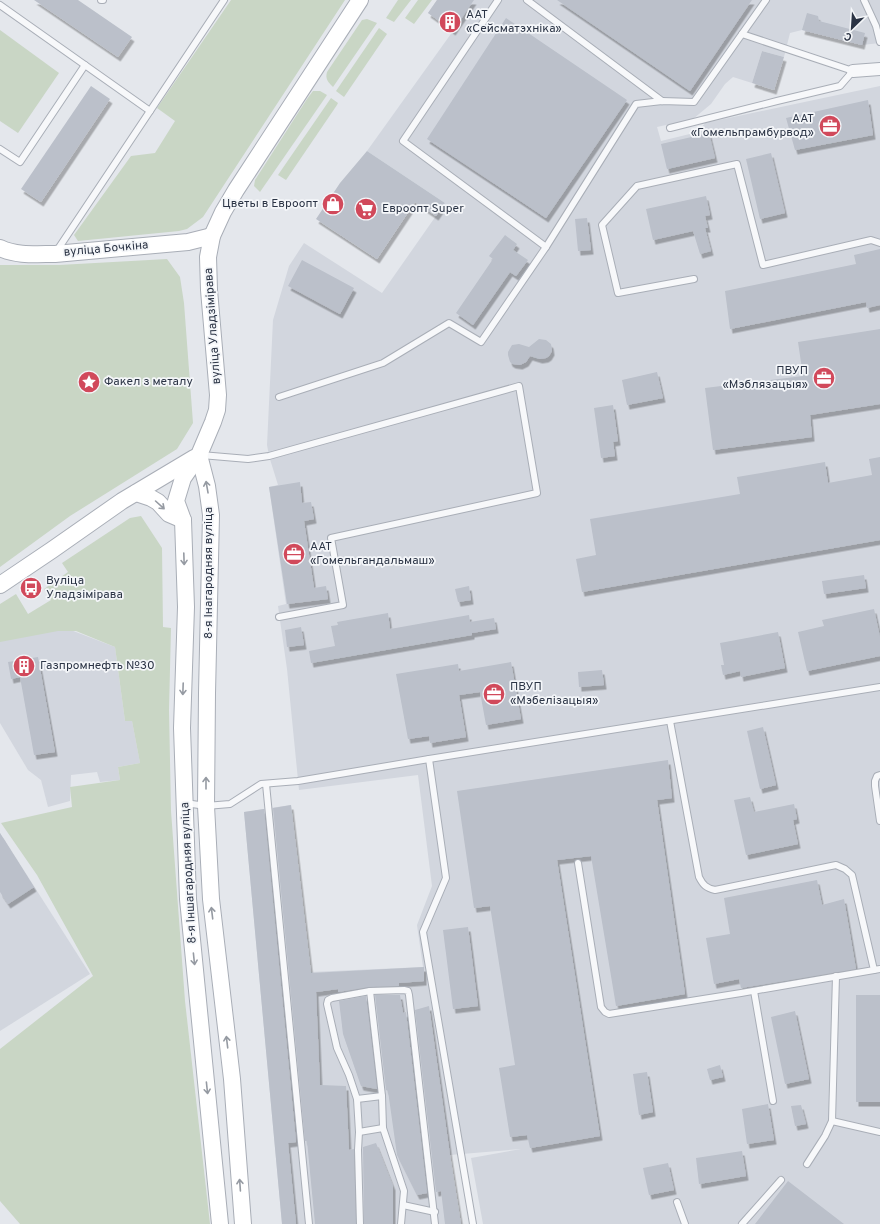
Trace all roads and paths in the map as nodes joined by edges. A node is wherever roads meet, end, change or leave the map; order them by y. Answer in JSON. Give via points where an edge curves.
{"nodes":[{"id":1,"x":224,"y":0,"type":"edge"},
{"id":2,"x":360,"y":0,"type":"edge"},
{"id":3,"x":498,"y":0,"type":"edge"},
{"id":4,"x":528,"y":0,"type":"edge"},
{"id":5,"x":766,"y":0,"type":"edge"},
{"id":6,"x":864,"y":0,"type":"edge"},
{"id":7,"x":0,"y":5,"type":"edge"},
{"id":8,"x":742,"y":34,"type":"junction"},
{"id":9,"x":880,"y":42,"type":"edge"},
{"id":10,"x":85,"y":65,"type":"junction"},
{"id":11,"x":880,"y":69,"type":"edge"},
{"id":12,"x":853,"y":71,"type":"junction"},
{"id":13,"x":662,"y":101,"type":"junction"},
{"id":14,"x":150,"y":111,"type":"junction"},
{"id":15,"x":670,"y":128,"type":"dead end"},
{"id":16,"x":0,"y":149,"type":"edge"},
{"id":17,"x":212,"y":236,"type":"junction"},
{"id":18,"x":880,"y":243,"type":"edge"},
{"id":19,"x":546,"y":247,"type":"junction"},
{"id":20,"x":0,"y":248,"type":"edge"},
{"id":21,"x":55,"y":254,"type":"junction"},
{"id":22,"x":694,"y":278,"type":"dead end"},
{"id":23,"x":279,"y":397,"type":"dead end"},
{"id":24,"x":199,"y":455,"type":"junction"},
{"id":25,"x":136,"y":493,"type":"junction"},
{"id":26,"x":183,"y":520,"type":"junction"},
{"id":27,"x":0,"y":584,"type":"edge"},
{"id":28,"x":279,"y":617,"type":"dead end"},
{"id":29,"x":880,"y":687,"type":"edge"},
{"id":30,"x":207,"y":693,"type":"joint"},
{"id":31,"x":670,"y":721,"type":"junction"},
{"id":32,"x":429,"y":759,"type":"junction"},
{"id":33,"x":880,"y":775,"type":"edge"},
{"id":34,"x":266,"y":784,"type":"junction"},
{"id":35,"x":185,"y":803,"type":"junction"},
{"id":36,"x":206,"y":806,"type":"junction"},
{"id":37,"x":880,"y":821,"type":"edge"},
{"id":38,"x":578,"y":863,"type":"dead end"},
{"id":39,"x":877,"y":969,"type":"edge"},
{"id":40,"x":836,"y":976,"type":"junction"},
{"id":41,"x":370,"y":991,"type":"junction"},
{"id":42,"x":754,"y":991,"type":"junction"},
{"id":43,"x":382,"y":1096,"type":"junction"},
{"id":44,"x":357,"y":1099,"type":"junction"},
{"id":45,"x":773,"y":1101,"type":"dead end"},
{"id":46,"x":832,"y":1121,"type":"junction"},
{"id":47,"x":384,"y":1128,"type":"junction"},
{"id":48,"x":359,"y":1132,"type":"junction"},
{"id":49,"x":880,"y":1132,"type":"edge"},
{"id":50,"x":807,"y":1164,"type":"dead end"},
{"id":51,"x":781,"y":1180,"type":"dead end"},
{"id":52,"x":677,"y":1202,"type":"dead end"},
{"id":53,"x":402,"y":1205,"type":"junction"},
{"id":54,"x":434,"y":1212,"type":"junction"},
{"id":55,"x":220,"y":1224,"type":"edge"},
{"id":56,"x":243,"y":1224,"type":"edge"},
{"id":57,"x":309,"y":1224,"type":"edge"},
{"id":58,"x":360,"y":1224,"type":"edge"},
{"id":59,"x":400,"y":1224,"type":"edge"},
{"id":60,"x":435,"y":1224,"type":"edge"},
{"id":61,"x":473,"y":1224,"type":"edge"},
{"id":62,"x":685,"y":1224,"type":"edge"},
{"id":63,"x":742,"y":1224,"type":"edge"}],
"edges":[{"from":1,"to":14,"type":"lane"},
{"from":2,"to":17,"type":"main road","name":"вуліца Уладзімірава","via":[[222,212]]},
{"from":3,"to":19,"type":"lane","via":[[403,141]]},
{"from":4,"to":13,"type":"lane"},
{"from":5,"to":8,"type":"lane"},
{"from":6,"to":9,"type":"lane"},
{"from":7,"to":10,"type":"lane"},
{"from":8,"to":12,"type":"lane"},
{"from":8,"to":13,"type":"lane","via":[[694,102]]},
{"from":10,"to":14,"type":"lane"},
{"from":10,"to":16,"type":"lane","via":[[20,162]]},
{"from":11,"to":12,"type":"street"},
{"from":12,"to":15,"type":"lane","via":[[840,86]]},
{"from":13,"to":19,"type":"lane","via":[[636,104]]},
{"from":14,"to":21,"type":"lane"},
{"from":17,"to":21,"type":"main road","name":"вуліца Бочкіна","via":[[188,242]]},
{"from":17,"to":24,"type":"main road","name":"вуліца Уладзімірава","via":[[208,257],[209,290],[218,395],[217,410]]},
{"from":18,"to":22,"type":"lane","via":[[871,240],[763,265],[737,164],[637,186],[602,225],[618,293]]},
{"from":19,"to":23,"type":"lane","via":[[481,342],[449,323],[383,363]]},
{"from":20,"to":21,"type":"main road","name":"вуліца Бочкіна","via":[[12,252]]},
{"from":24,"to":25,"type":"main road"},
{"from":24,"to":26,"type":"main road","via":[[183,478],[176,500]]},
{"from":24,"to":28,"type":"lane","via":[[248,459],[269,456],[519,386],[537,493],[331,538],[343,605]]},
{"from":30,"to":24,"type":"main road","name":"8-я Інагародняя вуліца","one_way":true,"via":[[211,515]]},
{"from":25,"to":26,"type":"main road","one_way":true,"via":[[158,502],[169,514]]},
{"from":25,"to":27,"type":"main road"},
{"from":26,"to":35,"type":"main road","name":"8-я Іншагародняя вуліца","one_way":true,"via":[[186,607],[182,728]]},
{"from":29,"to":31,"type":"lane"},
{"from":36,"to":30,"type":"main road","name":"8-я Іншагародняя вуліца","one_way":true},
{"from":31,"to":32,"type":"lane"},
{"from":31,"to":39,"type":"lane","via":[[699,877],[703,885],[715,890],[836,865],[845,869],[852,875]]},
{"from":32,"to":34,"type":"lane"},
{"from":32,"to":61,"type":"lane","via":[[446,878],[423,932]]},
{"from":33,"to":37,"type":"lane","via":[[877,776],[875,786]]},
{"from":34,"to":36,"type":"lane","via":[[261,784],[230,804]]},
{"from":34,"to":57,"type":"lane"},
{"from":35,"to":36,"type":"lane"},
{"from":35,"to":55,"type":"main road","name":"8-я Іншагародняя вуліца","one_way":true,"via":[[188,899]]},
{"from":56,"to":36,"type":"main road","name":"8-я Іншагародняя вуліца","one_way":true,"via":[[232,1080],[211,899]]},
{"from":38,"to":42,"type":"lane","via":[[599,996],[605,1012],[609,1014]]},
{"from":39,"to":40,"type":"lane"},
{"from":40,"to":42,"type":"lane"},
{"from":40,"to":46,"type":"lane"},
{"from":41,"to":43,"type":"lane"},
{"from":41,"to":44,"type":"lane","via":[[332,998],[327,1004],[337,1048]]},
{"from":41,"to":54,"type":"lane","via":[[408,991]]},
{"from":42,"to":45,"type":"lane"},
{"from":43,"to":44,"type":"lane"},
{"from":43,"to":47,"type":"lane"},
{"from":44,"to":48,"type":"lane"},
{"from":46,"to":49,"type":"lane"},
{"from":46,"to":50,"type":"lane","via":[[826,1136]]},
{"from":47,"to":48,"type":"lane"},
{"from":47,"to":53,"type":"lane","via":[[404,1191]]},
{"from":48,"to":58,"type":"lane"},
{"from":51,"to":63,"type":"lane"},
{"from":52,"to":62,"type":"lane"},
{"from":53,"to":54,"type":"lane"},
{"from":53,"to":59,"type":"lane"},
{"from":54,"to":60,"type":"lane"}]}
